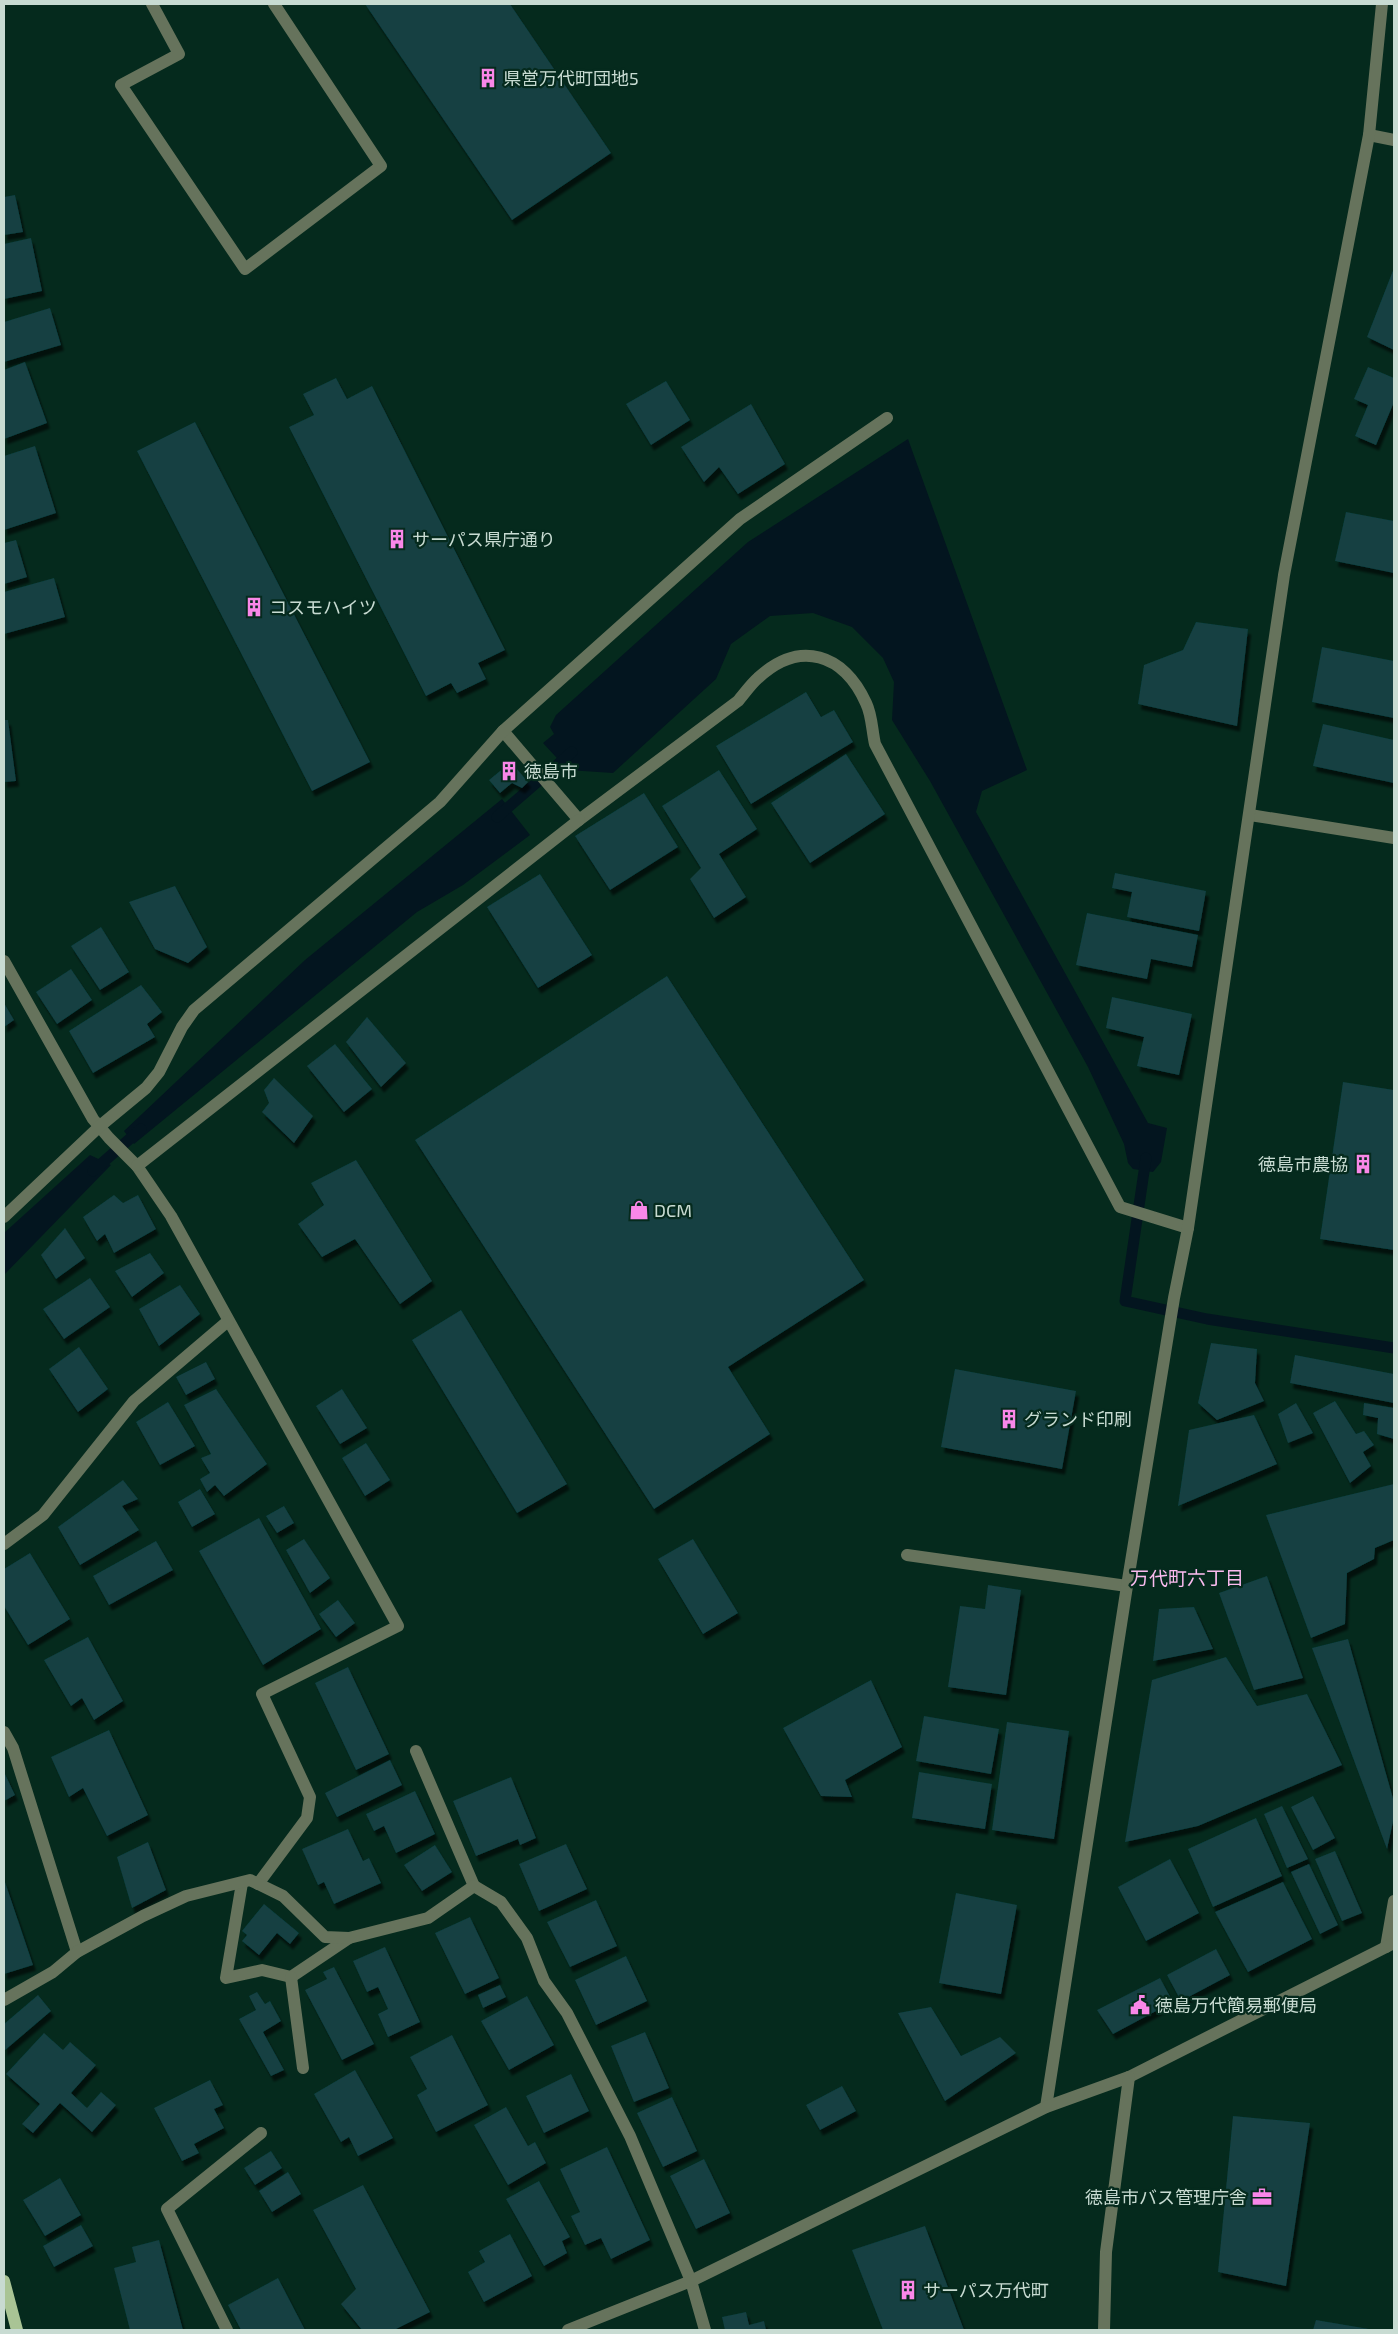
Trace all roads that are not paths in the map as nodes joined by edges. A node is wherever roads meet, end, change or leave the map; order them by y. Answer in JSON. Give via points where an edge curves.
{"nodes":[{"id":1,"x":152,"y":4,"type":"edge"},
{"id":2,"x":274,"y":4,"type":"edge"},
{"id":3,"x":1382,"y":4,"type":"edge"},
{"id":4,"x":1369,"y":135,"type":"junction"},
{"id":5,"x":1394,"y":140,"type":"edge"},
{"id":6,"x":887,"y":418,"type":"dead end"},
{"id":7,"x":504,"y":731,"type":"junction"},
{"id":8,"x":1250,"y":815,"type":"junction"},
{"id":9,"x":579,"y":820,"type":"junction"},
{"id":10,"x":1394,"y":838,"type":"edge"},
{"id":11,"x":4,"y":961,"type":"edge"},
{"id":12,"x":100,"y":1126,"type":"junction"},
{"id":13,"x":135,"y":1163,"type":"junction"},
{"id":14,"x":4,"y":1218,"type":"edge"},
{"id":15,"x":1188,"y":1228,"type":"junction"},
{"id":16,"x":228,"y":1321,"type":"junction"},
{"id":17,"x":4,"y":1544,"type":"edge"},
{"id":18,"x":907,"y":1555,"type":"dead end"},
{"id":19,"x":1127,"y":1586,"type":"junction"},
{"id":20,"x":4,"y":1732,"type":"edge"},
{"id":21,"x":416,"y":1751,"type":"dead end"},
{"id":22,"x":242,"y":1882,"type":"junction"},
{"id":23,"x":258,"y":1884,"type":"junction"},
{"id":24,"x":474,"y":1886,"type":"junction"},
{"id":25,"x":1394,"y":1901,"type":"edge"},
{"id":26,"x":349,"y":1938,"type":"junction"},
{"id":27,"x":1390,"y":1945,"type":"edge"},
{"id":28,"x":76,"y":1952,"type":"junction"},
{"id":29,"x":291,"y":1977,"type":"junction"},
{"id":30,"x":4,"y":2000,"type":"edge"},
{"id":31,"x":303,"y":2068,"type":"dead end"},
{"id":32,"x":1129,"y":2076,"type":"junction"},
{"id":33,"x":1046,"y":2107,"type":"junction"},
{"id":34,"x":261,"y":2133,"type":"dead end"},
{"id":35,"x":4,"y":2281,"type":"edge"},
{"id":36,"x":691,"y":2281,"type":"junction"},
{"id":37,"x":17,"y":2330,"type":"edge"},
{"id":38,"x":227,"y":2330,"type":"edge"},
{"id":39,"x":568,"y":2330,"type":"edge"},
{"id":40,"x":705,"y":2330,"type":"edge"},
{"id":41,"x":1104,"y":2330,"type":"edge"}],
"edges":[{"from":1,"to":2,"type":"street","via":[[179,54],[121,85],[245,269],[381,166]]},
{"from":3,"to":4,"type":"street"},
{"from":4,"to":5,"type":"street"},
{"from":4,"to":8,"type":"street","via":[[1284,575]]},
{"from":6,"to":7,"type":"street","via":[[740,519]]},
{"from":7,"to":9,"type":"street"},
{"from":7,"to":12,"type":"street","via":[[440,802],[194,1010],[159,1072],[146,1088]]},
{"from":8,"to":10,"type":"street"},
{"from":8,"to":15,"type":"street"},
{"from":9,"to":13,"type":"street"},
{"from":9,"to":15,"type":"street","via":[[738,701],[758,677],[783,661],[807,655],[826,658],[852,677],[867,704],[875,744],[1120,1207]]},
{"from":11,"to":12,"type":"street","via":[[93,1119]]},
{"from":12,"to":13,"type":"street"},
{"from":12,"to":14,"type":"street"},
{"from":13,"to":16,"type":"street","via":[[171,1216]]},
{"from":15,"to":19,"type":"street"},
{"from":16,"to":17,"type":"street","via":[[134,1401],[43,1515]]},
{"from":16,"to":23,"type":"street","via":[[398,1626],[262,1694],[310,1797],[307,1818]]},
{"from":18,"to":19,"type":"street"},
{"from":19,"to":33,"type":"street"},
{"from":20,"to":28,"type":"street","via":[[12,1748]]},
{"from":21,"to":24,"type":"street"},
{"from":22,"to":23,"type":"street","via":[[250,1880]]},
{"from":22,"to":28,"type":"street","via":[[186,1896]]},
{"from":22,"to":29,"type":"street","via":[[226,1978],[262,1970]]},
{"from":23,"to":26,"type":"street","via":[[283,1896],[325,1937]]},
{"from":24,"to":26,"type":"street","via":[[428,1918]]},
{"from":24,"to":36,"type":"street","via":[[501,1902],[527,1938],[544,1981],[567,2013],[630,2136]]},
{"from":25,"to":27,"type":"street"},
{"from":26,"to":29,"type":"street"},
{"from":27,"to":32,"type":"street"},
{"from":28,"to":30,"type":"street","via":[[53,1972]]},
{"from":29,"to":31,"type":"street"},
{"from":32,"to":33,"type":"street"},
{"from":32,"to":41,"type":"street","via":[[1106,2252]]},
{"from":33,"to":36,"type":"street"},
{"from":34,"to":38,"type":"street","via":[[167,2209]]},
{"from":35,"to":37,"type":"main road"},
{"from":36,"to":39,"type":"street"},
{"from":36,"to":40,"type":"street"}]}
